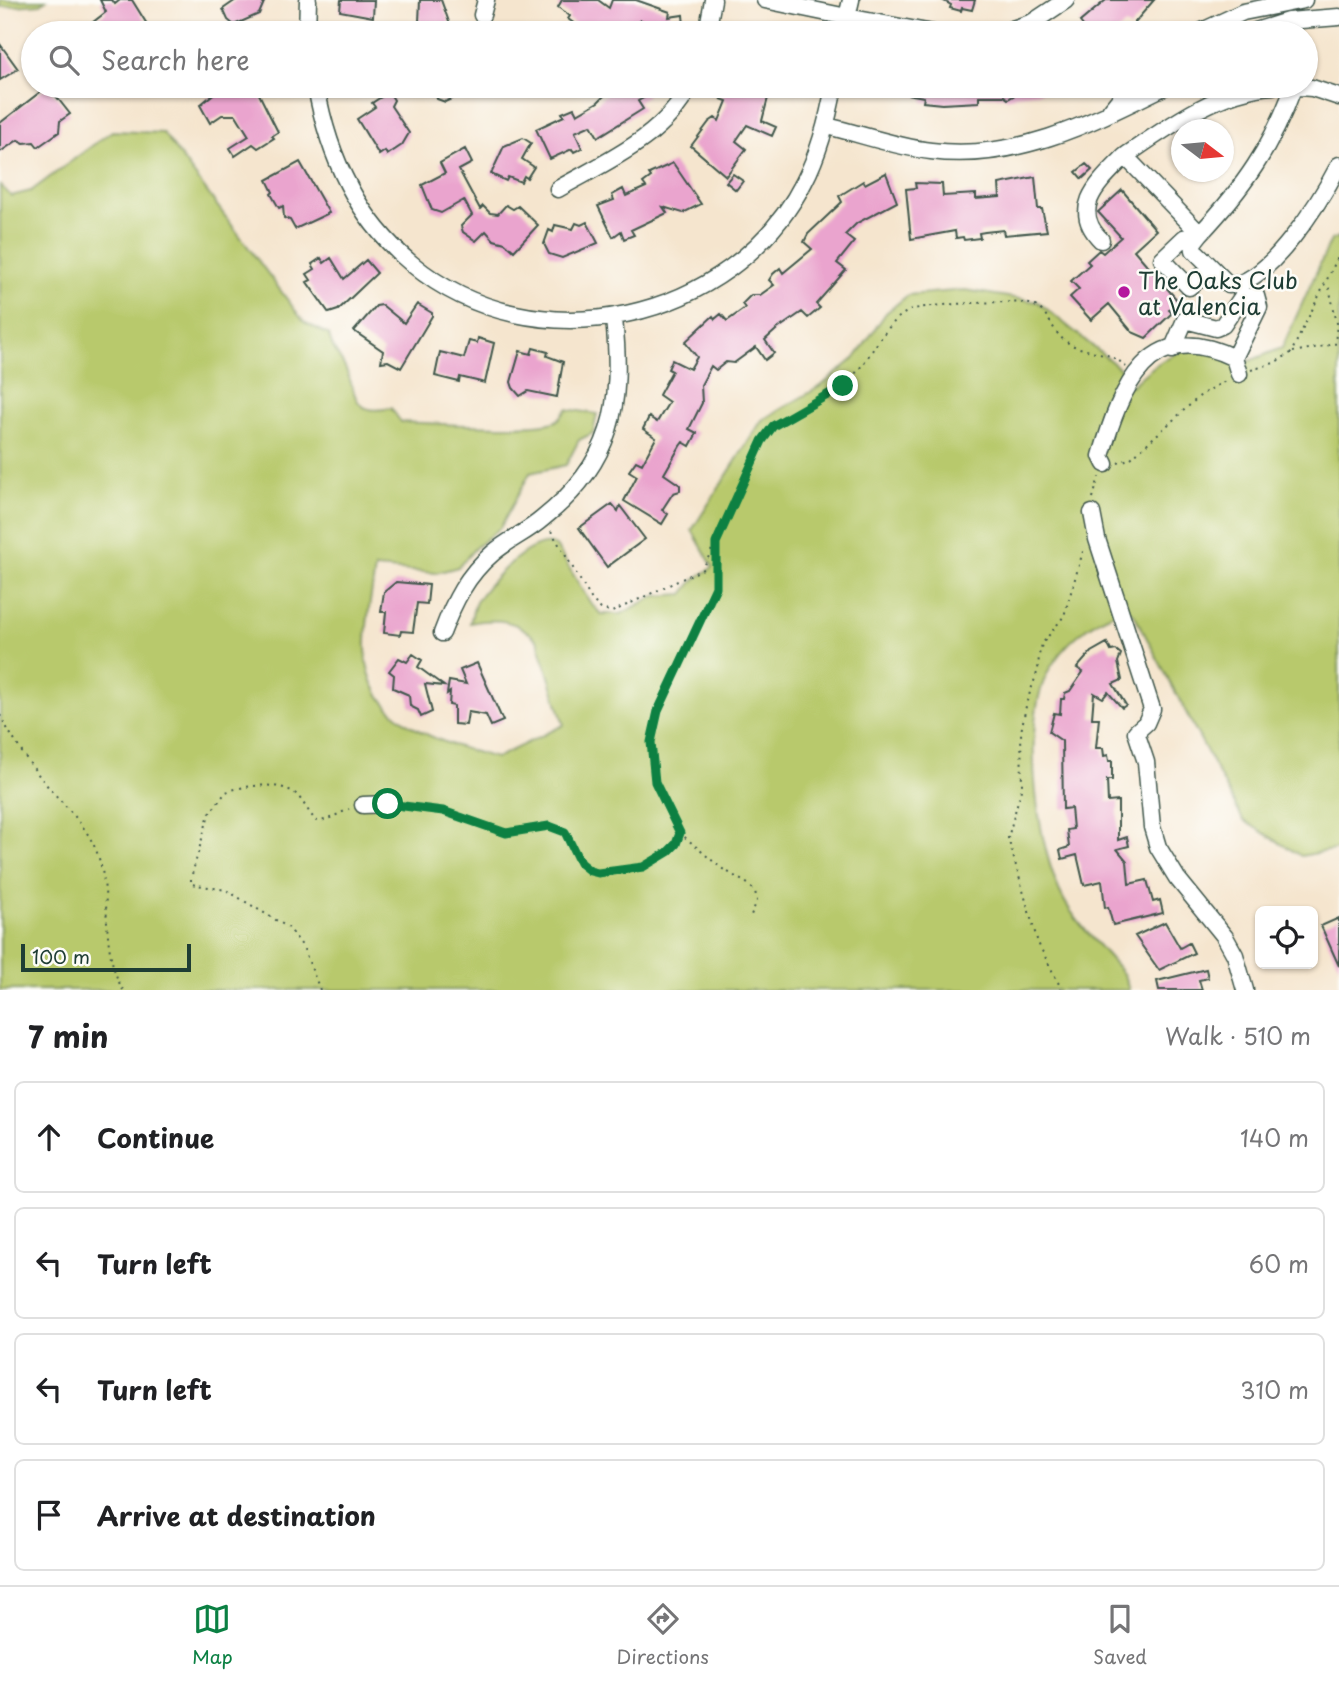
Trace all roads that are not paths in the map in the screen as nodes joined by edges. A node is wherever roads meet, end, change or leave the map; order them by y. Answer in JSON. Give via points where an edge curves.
{"nodes":[{"id":1,"x":308,"y":0,"type":"edge"},
{"id":2,"x":713,"y":0,"type":"edge"},
{"id":3,"x":765,"y":0,"type":"edge"},
{"id":4,"x":851,"y":0,"type":"edge"},
{"id":5,"x":1066,"y":0,"type":"edge"},
{"id":6,"x":1304,"y":0,"type":"edge"},
{"id":7,"x":1284,"y":3,"type":"junction"},
{"id":8,"x":1339,"y":17,"type":"edge"},
{"id":9,"x":307,"y":21,"type":"edge"},
{"id":10,"x":709,"y":21,"type":"edge"},
{"id":11,"x":833,"y":21,"type":"edge"},
{"id":12,"x":847,"y":21,"type":"edge"},
{"id":13,"x":1034,"y":21,"type":"edge"},
{"id":14,"x":1224,"y":21,"type":"edge"},
{"id":15,"x":1289,"y":21,"type":"edge"},
{"id":16,"x":1318,"y":22,"type":"edge"},
{"id":17,"x":1318,"y":90,"type":"edge"},
{"id":18,"x":1339,"y":97,"type":"edge"},
{"id":19,"x":319,"y":98,"type":"edge"},
{"id":20,"x":682,"y":98,"type":"edge"},
{"id":21,"x":832,"y":98,"type":"edge"},
{"id":22,"x":1120,"y":98,"type":"edge"},
{"id":23,"x":1143,"y":98,"type":"edge"},
{"id":24,"x":1225,"y":98,"type":"edge"},
{"id":25,"x":1289,"y":98,"type":"edge"},
{"id":26,"x":1110,"y":111,"type":"junction"},
{"id":27,"x":827,"y":126,"type":"junction"},
{"id":28,"x":1125,"y":156,"type":"junction"},
{"id":29,"x":1339,"y":164,"type":"edge"},
{"id":30,"x":558,"y":189,"type":"dead end"},
{"id":31,"x":1196,"y":238,"type":"junction"},
{"id":32,"x":1101,"y":240,"type":"dead end"},
{"id":33,"x":1211,"y":268,"type":"junction"},
{"id":34,"x":1253,"y":288,"type":"junction"},
{"id":35,"x":614,"y":319,"type":"junction"},
{"id":36,"x":1172,"y":350,"type":"junction"},
{"id":37,"x":1105,"y":464,"type":"road end"},
{"id":38,"x":1092,"y":513,"type":"road end"},
{"id":39,"x":442,"y":633,"type":"dead end"},
{"id":40,"x":388,"y":804,"type":"road end"},
{"id":41,"x":363,"y":805,"type":"road end"},
{"id":42,"x":1245,"y":990,"type":"edge"}],
"edges":[{"from":1,"to":9,"type":"street"},
{"from":2,"to":10,"type":"street"},
{"from":3,"to":11,"type":"street"},
{"from":4,"to":12,"type":"street"},
{"from":5,"to":13,"type":"street"},
{"from":6,"to":7,"type":"street"},
{"from":7,"to":14,"type":"street"},
{"from":7,"to":15,"type":"street"},
{"from":8,"to":16,"type":"street"},
{"from":17,"to":18,"type":"street"},
{"from":19,"to":35,"type":"street","via":[[327,134],[352,196],[413,266],[469,299],[524,316],[564,321]]},
{"from":20,"to":30,"type":"street","via":[[650,134]]},
{"from":21,"to":27,"type":"street"},
{"from":22,"to":26,"type":"street"},
{"from":23,"to":26,"type":"street"},
{"from":24,"to":28,"type":"street","via":[[1181,117]]},
{"from":25,"to":31,"type":"street","via":[[1275,136],[1247,180]]},
{"from":26,"to":27,"type":"street","via":[[1056,137],[979,152],[931,151]]},
{"from":27,"to":35,"type":"street","via":[[803,184],[759,244],[697,289]]},
{"from":28,"to":31,"type":"street"},
{"from":28,"to":32,"type":"street","via":[[1093,191],[1086,212],[1089,229]]},
{"from":29,"to":34,"type":"street","via":[[1318,206]]},
{"from":31,"to":33,"type":"street","via":[[1194,250]]},
{"from":31,"to":33,"type":"street","via":[[1184,238],[1163,259],[1189,287]]},
{"from":33,"to":34,"type":"street","via":[[1229,285]]},
{"from":34,"to":36,"type":"street","via":[[1223,325],[1216,328],[1185,320]]},
{"from":34,"to":36,"type":"street","via":[[1259,307],[1236,366],[1187,345]]},
{"from":35,"to":39,"type":"street","via":[[619,365],[609,431],[588,472],[544,518],[493,552],[469,577],[455,597]]},
{"from":36,"to":37,"type":"street","via":[[1153,356],[1132,374],[1115,407],[1101,456]]},
{"from":38,"to":42,"type":"street","via":[[1152,709],[1136,732],[1146,762],[1158,847],[1177,878],[1226,937]]},
{"from":40,"to":41,"type":"street"}]}
